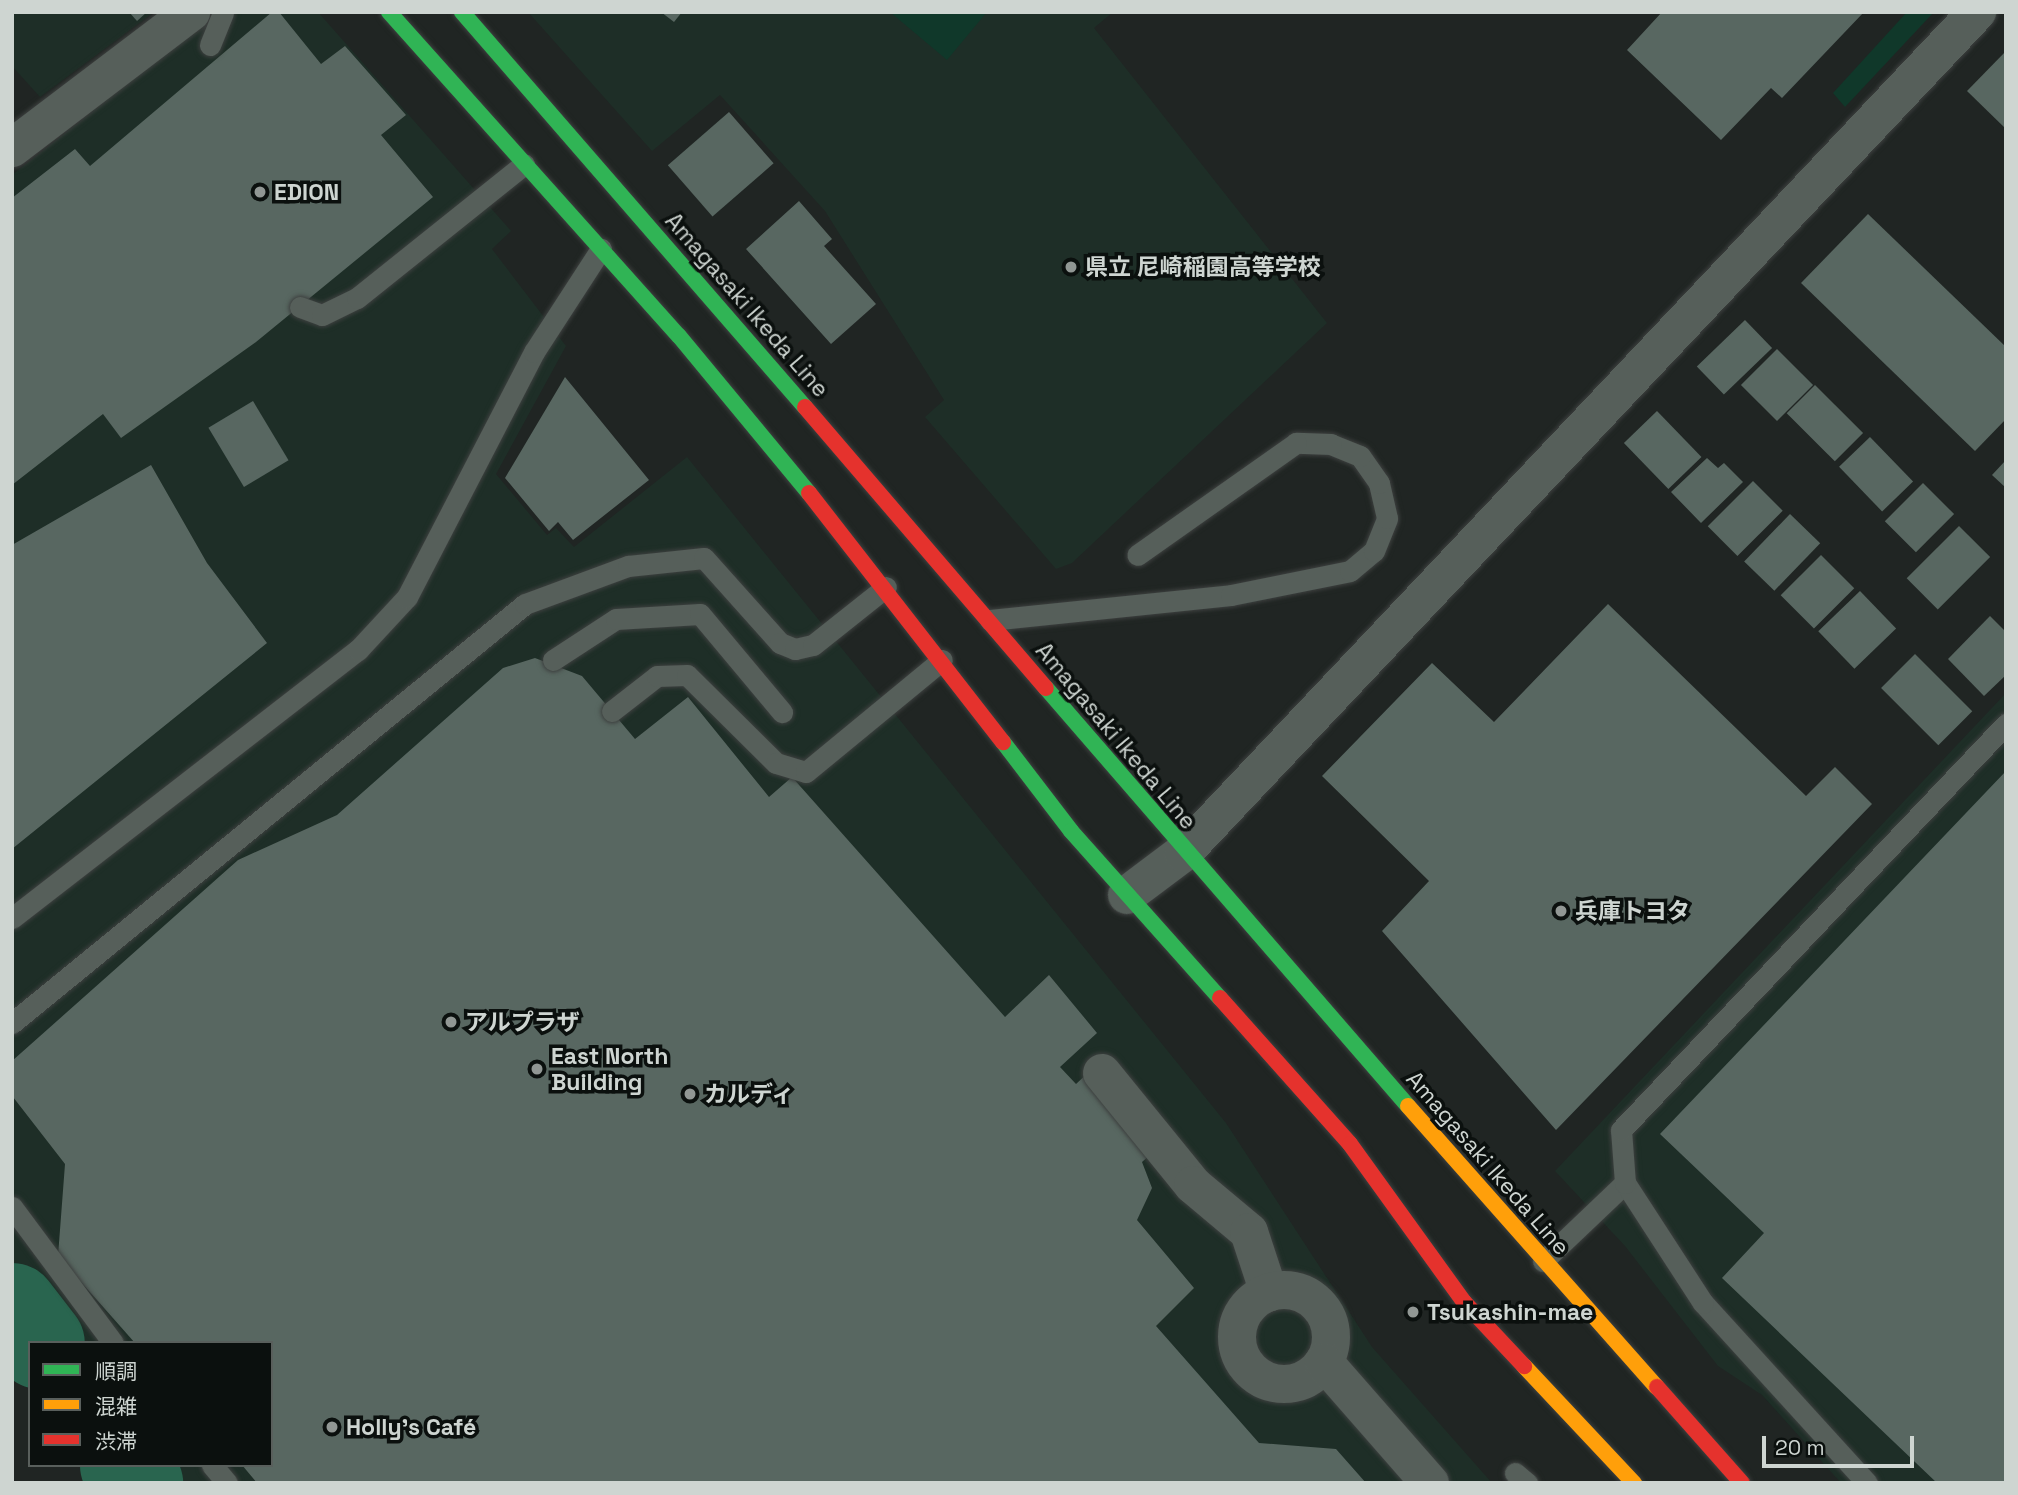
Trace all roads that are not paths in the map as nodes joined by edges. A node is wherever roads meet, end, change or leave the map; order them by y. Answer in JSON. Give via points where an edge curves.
{"nodes":[{"id":1,"x":191,"y":12,"type":"edge"},
{"id":2,"x":223,"y":12,"type":"edge"},
{"id":3,"x":389,"y":12,"type":"edge"},
{"id":4,"x":462,"y":12,"type":"edge"},
{"id":5,"x":1977,"y":12,"type":"edge"},
{"id":6,"x":209,"y":45,"type":"dead end"},
{"id":7,"x":12,"y":148,"type":"edge"},
{"id":8,"x":524,"y":164,"type":"junction"},
{"id":9,"x":601,"y":249,"type":"junction"},
{"id":10,"x":300,"y":307,"type":"dead end"},
{"id":11,"x":1137,"y":555,"type":"dead end"},
{"id":12,"x":886,"y":587,"type":"junction"},
{"id":13,"x":990,"y":620,"type":"junction"},
{"id":14,"x":553,"y":660,"type":"dead end"},
{"id":15,"x":942,"y":660,"type":"junction"},
{"id":16,"x":612,"y":711,"type":"dead end"},
{"id":17,"x":782,"y":712,"type":"dead end"},
{"id":18,"x":2006,"y":724,"type":"edge"},
{"id":19,"x":1183,"y":853,"type":"junction"},
{"id":20,"x":1127,"y":895,"type":"junction"},
{"id":21,"x":12,"y":918,"type":"edge"},
{"id":22,"x":12,"y":1023,"type":"edge"},
{"id":23,"x":1102,"y":1073,"type":"dead end"},
{"id":24,"x":1625,"y":1183,"type":"junction"},
{"id":25,"x":12,"y":1207,"type":"edge"},
{"id":26,"x":1543,"y":1261,"type":"junction"},
{"id":27,"x":1269,"y":1293,"type":"junction"},
{"id":28,"x":112,"y":1341,"type":"edge"},
{"id":29,"x":1324,"y":1362,"type":"junction"},
{"id":30,"x":214,"y":1467,"type":"edge"},
{"id":31,"x":227,"y":1483,"type":"edge"},
{"id":32,"x":1430,"y":1483,"type":"edge"},
{"id":33,"x":1634,"y":1483,"type":"edge"},
{"id":34,"x":1742,"y":1483,"type":"edge"},
{"id":35,"x":1867,"y":1483,"type":"edge"}],
"edges":[{"from":1,"to":7,"type":"street"},
{"from":2,"to":6,"type":"lane"},
{"from":3,"to":8,"type":"main road"},
{"from":4,"to":13,"type":"main road","name":"Amagasaki Ikeda Line"},
{"from":5,"to":19,"type":"street"},
{"from":8,"to":9,"type":"main road"},
{"from":8,"to":10,"type":"lane","via":[[357,298],[322,315]]},
{"from":9,"to":12,"type":"main road"},
{"from":9,"to":21,"type":"lane","via":[[534,352],[407,597],[358,650]]},
{"from":11,"to":13,"type":"lane","via":[[1296,443],[1331,444],[1360,456],[1379,483],[1387,518],[1374,551],[1350,571],[1230,595]]},
{"from":12,"to":15,"type":"main road"},
{"from":12,"to":22,"type":"lane","via":[[813,645],[795,649],[780,643],[704,558],[628,566],[525,604]]},
{"from":13,"to":19,"type":"main road","name":"Amagasaki Ikeda Line"},
{"from":14,"to":17,"type":"lane","via":[[616,619],[700,614]]},
{"from":15,"to":16,"type":"lane","via":[[806,772],[776,764],[687,675],[657,676]]},
{"from":15,"to":20,"type":"main road"},
{"from":18,"to":24,"type":"lane","via":[[1620,1130]]},
{"from":19,"to":20,"type":"street"},
{"from":19,"to":26,"type":"main road","name":"Amagasaki Ikeda Line"},
{"from":20,"to":33,"type":"main road","via":[[1349,1144],[1464,1302]]},
{"from":23,"to":27,"type":"street","via":[[1193,1185],[1249,1232]]},
{"from":24,"to":26,"type":"lane"},
{"from":24,"to":35,"type":"lane","via":[[1703,1303]]},
{"from":25,"to":28,"type":"lane"},
{"from":26,"to":34,"type":"main road","name":"Amagasaki Ikeda Line"},
{"from":27,"to":29,"type":"street","via":[[1304,1294],[1324,1311],[1332,1334]]},
{"from":27,"to":29,"type":"street","via":[[1245,1310],[1239,1326],[1245,1363],[1265,1379],[1286,1384],[1308,1377]]},
{"from":29,"to":32,"type":"street"},
{"from":30,"to":31,"type":"lane"}]}
